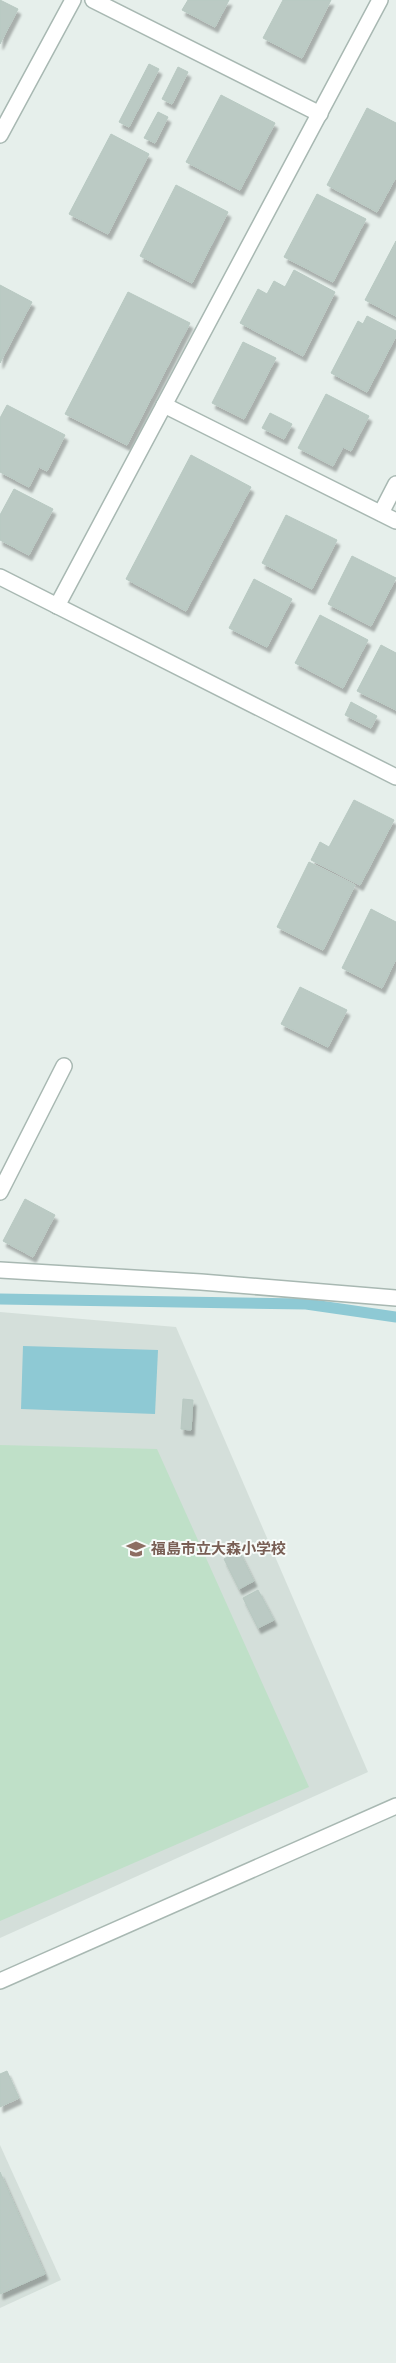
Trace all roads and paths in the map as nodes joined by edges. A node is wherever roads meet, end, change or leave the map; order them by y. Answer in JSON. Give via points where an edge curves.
{"nodes":[{"id":1,"x":72,"y":0,"type":"edge"},
{"id":2,"x":93,"y":0,"type":"edge"},
{"id":3,"x":380,"y":0,"type":"edge"},
{"id":4,"x":320,"y":114,"type":"junction"},
{"id":5,"x":0,"y":135,"type":"edge"},
{"id":6,"x":164,"y":405,"type":"junction"},
{"id":7,"x":396,"y":484,"type":"edge"},
{"id":8,"x":381,"y":513,"type":"junction"},
{"id":9,"x":396,"y":521,"type":"edge"},
{"id":10,"x":0,"y":577,"type":"edge"},
{"id":11,"x":57,"y":606,"type":"junction"},
{"id":12,"x":396,"y":777,"type":"edge"},
{"id":13,"x":64,"y":1066,"type":"dead end"},
{"id":14,"x":0,"y":1192,"type":"edge"},
{"id":15,"x":0,"y":1270,"type":"edge"},
{"id":16,"x":396,"y":1298,"type":"edge"},
{"id":17,"x":396,"y":1806,"type":"edge"},
{"id":18,"x":0,"y":1981,"type":"edge"}],
"edges":[{"from":1,"to":5,"type":"street"},
{"from":2,"to":4,"type":"street"},
{"from":3,"to":4,"type":"street"},
{"from":4,"to":6,"type":"street"},
{"from":6,"to":8,"type":"street"},
{"from":6,"to":11,"type":"street"},
{"from":7,"to":8,"type":"street"},
{"from":8,"to":9,"type":"street"},
{"from":10,"to":11,"type":"street"},
{"from":11,"to":12,"type":"street"},
{"from":13,"to":14,"type":"street"},
{"from":15,"to":16,"type":"street"},
{"from":17,"to":18,"type":"street"}]}
